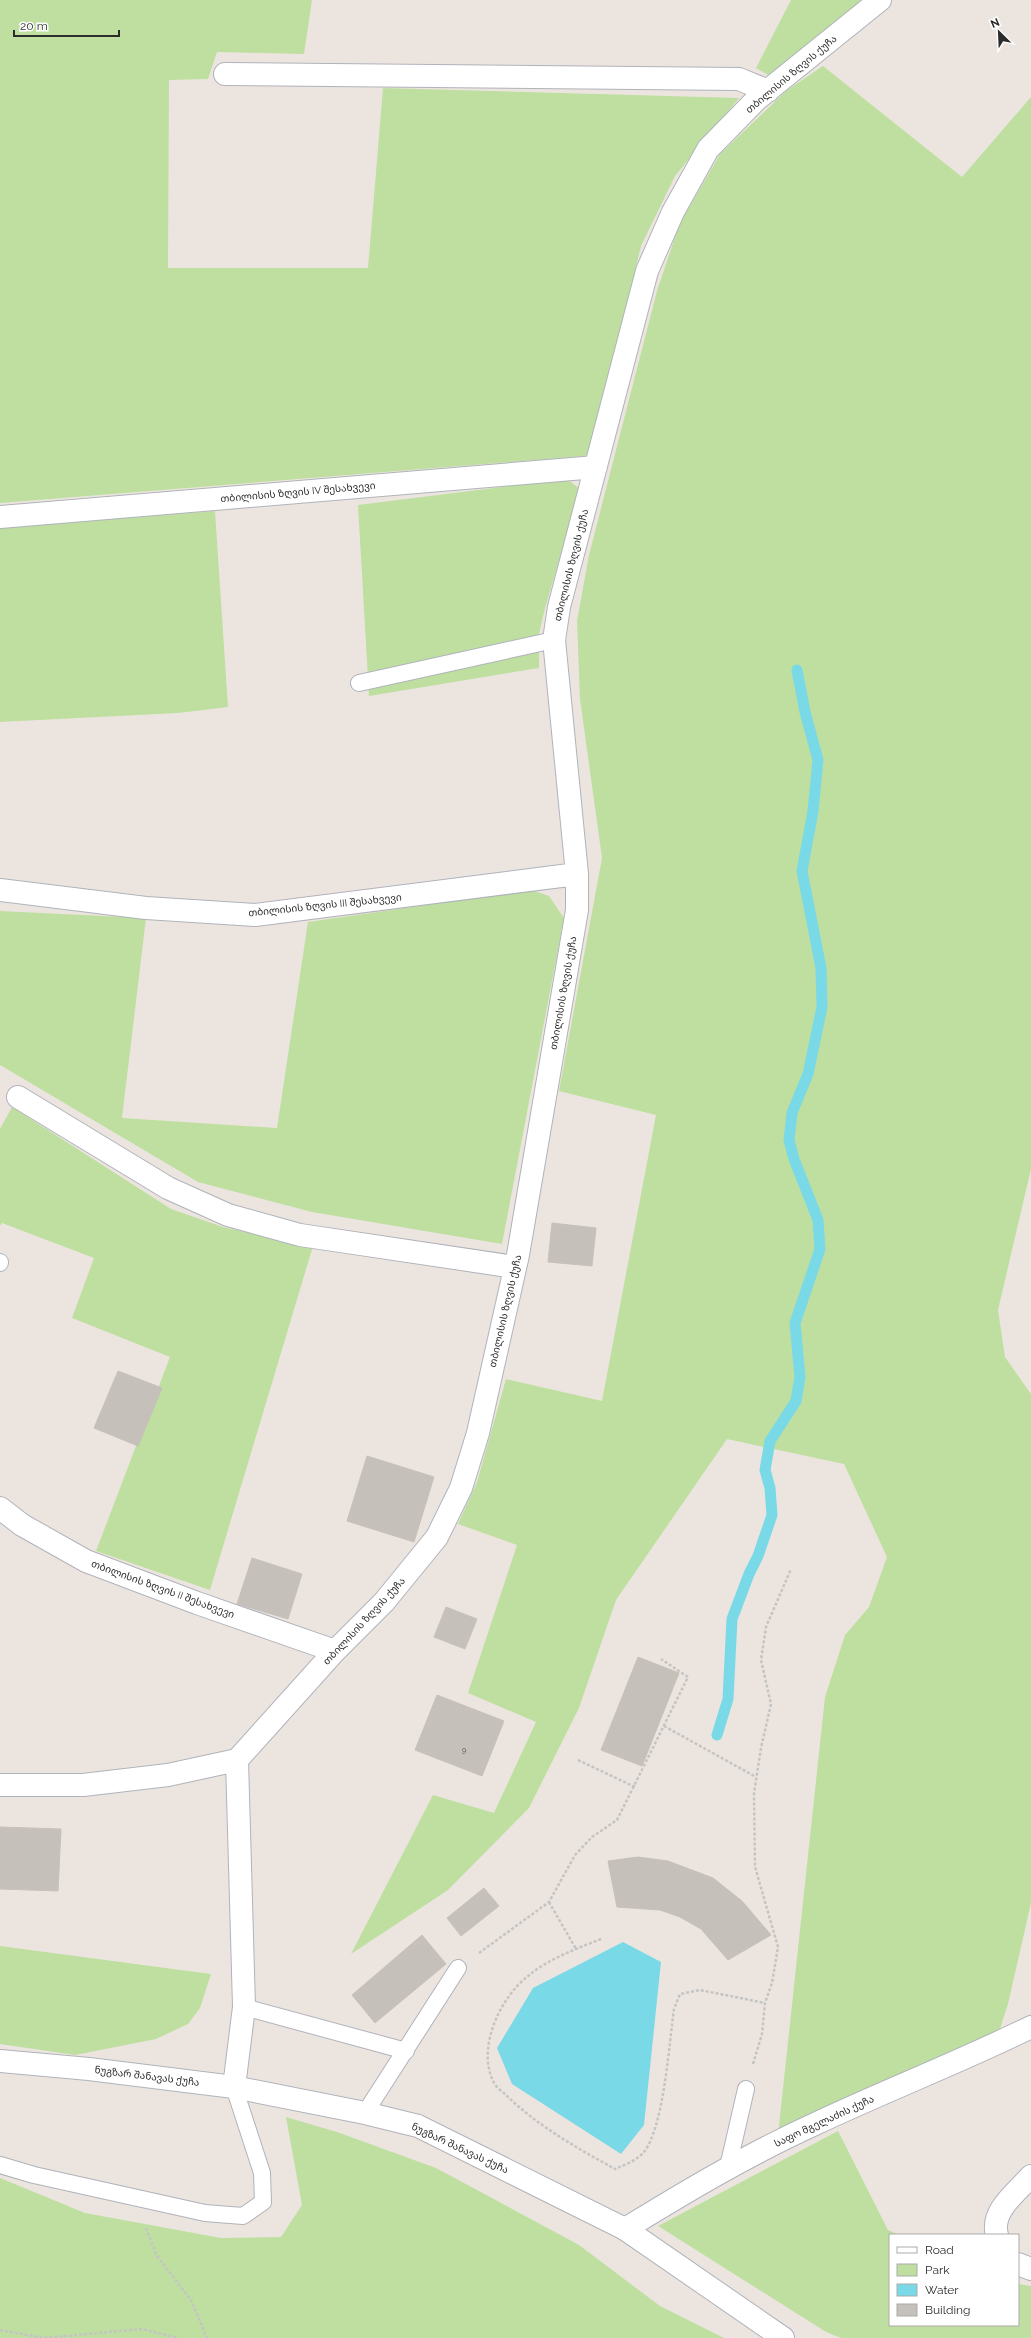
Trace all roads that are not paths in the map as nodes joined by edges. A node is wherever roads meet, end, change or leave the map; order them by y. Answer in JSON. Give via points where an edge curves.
{"nodes":[{"id":1,"x":880,"y":0,"type":"edge"},
{"id":2,"x":225,"y":74,"type":"dead end"},
{"id":3,"x":768,"y":91,"type":"junction"},
{"id":4,"x":596,"y":467,"type":"junction"},
{"id":5,"x":0,"y":517,"type":"edge"},
{"id":6,"x":554,"y":640,"type":"junction"},
{"id":7,"x":359,"y":683,"type":"dead end"},
{"id":8,"x":577,"y":874,"type":"junction"},
{"id":9,"x":0,"y":890,"type":"edge"},
{"id":10,"x":18,"y":1097,"type":"dead end"},
{"id":11,"x":515,"y":1267,"type":"junction"},
{"id":12,"x":0,"y":1508,"type":"edge"},
{"id":13,"x":335,"y":1651,"type":"junction"},
{"id":14,"x":237,"y":1760,"type":"junction"},
{"id":15,"x":0,"y":1785,"type":"edge"},
{"id":16,"x":458,"y":1968,"type":"road end"},
{"id":17,"x":244,"y":2007,"type":"junction"},
{"id":18,"x":1031,"y":2027,"type":"edge"},
{"id":19,"x":406,"y":2051,"type":"junction"},
{"id":20,"x":0,"y":2061,"type":"edge"},
{"id":21,"x":234,"y":2087,"type":"junction"},
{"id":22,"x":746,"y":2089,"type":"road end"},
{"id":23,"x":366,"y":2113,"type":"junction"},
{"id":24,"x":0,"y":2165,"type":"edge"},
{"id":25,"x":728,"y":2168,"type":"junction"},
{"id":26,"x":1031,"y":2176,"type":"edge"},
{"id":27,"x":625,"y":2229,"type":"junction"},
{"id":28,"x":997,"y":2234,"type":"edge"},
{"id":29,"x":1019,"y":2264,"type":"edge"},
{"id":30,"x":1031,"y":2269,"type":"edge"},
{"id":31,"x":783,"y":2338,"type":"edge"}],
"edges":[{"from":1,"to":3,"type":"street","name":"თბილისის ზღვის ქუჩა"},
{"from":2,"to":3,"type":"street","via":[[739,80]]},
{"from":3,"to":4,"type":"street","name":"თბილისის ზღვის ქუჩა","via":[[708,149],[672,212],[647,271]]},
{"from":4,"to":5,"type":"street","name":"თბილისის ზღვის IV შესახვევი"},
{"from":4,"to":6,"type":"street","name":"თბილისის ზღვის ქუჩა","via":[[559,607]]},
{"from":6,"to":7,"type":"lane"},
{"from":6,"to":8,"type":"street","name":"თბილისის ზღვის ქუჩა"},
{"from":8,"to":9,"type":"street","name":"თბილისის ზღვის III შესახვევი","via":[[255,915],[146,908]]},
{"from":8,"to":11,"type":"street","name":"თბილისის ზღვის ქუჩა","via":[[577,910]]},
{"from":10,"to":11,"type":"street","via":[[168,1188],[228,1215],[300,1235]]},
{"from":11,"to":13,"type":"street","name":"თბილისის ზღვის ქუჩა","via":[[478,1433],[461,1488],[437,1538],[384,1602]]},
{"from":12,"to":13,"type":"street","name":"თბილისის ზღვის II შესახვევი","via":[[22,1524],[86,1560],[197,1603]]},
{"from":13,"to":14,"type":"street","name":"თბილისის ზღვის ქუჩა"},
{"from":14,"to":15,"type":"street","via":[[168,1775],[83,1785]]},
{"from":14,"to":17,"type":"street"},
{"from":16,"to":19,"type":"lane"},
{"from":17,"to":19,"type":"lane"},
{"from":17,"to":21,"type":"street"},
{"from":18,"to":25,"type":"street","name":"საფო მგელაძის ქუჩა","via":[[965,2060],[815,2124]]},
{"from":19,"to":23,"type":"lane"},
{"from":20,"to":21,"type":"street","name":"ნუგზარ შანავას ქუჩა"},
{"from":21,"to":23,"type":"street","name":"ნუგზარ შანავას ქუჩა"},
{"from":21,"to":24,"type":"lane","via":[[262,2173],[263,2202],[243,2216],[205,2213]]},
{"from":22,"to":25,"type":"lane"},
{"from":23,"to":27,"type":"street","name":"ნუგზარ შანავას ქუჩა","via":[[418,2126]]},
{"from":25,"to":27,"type":"street","name":"საფო მგელაძის ქუჩა"},
{"from":26,"to":28,"type":"street","via":[[1000,2210],[995,2228]]},
{"from":27,"to":31,"type":"street","name":"ნუგზარ შანავას ქუჩა"},
{"from":29,"to":30,"type":"street"}]}
